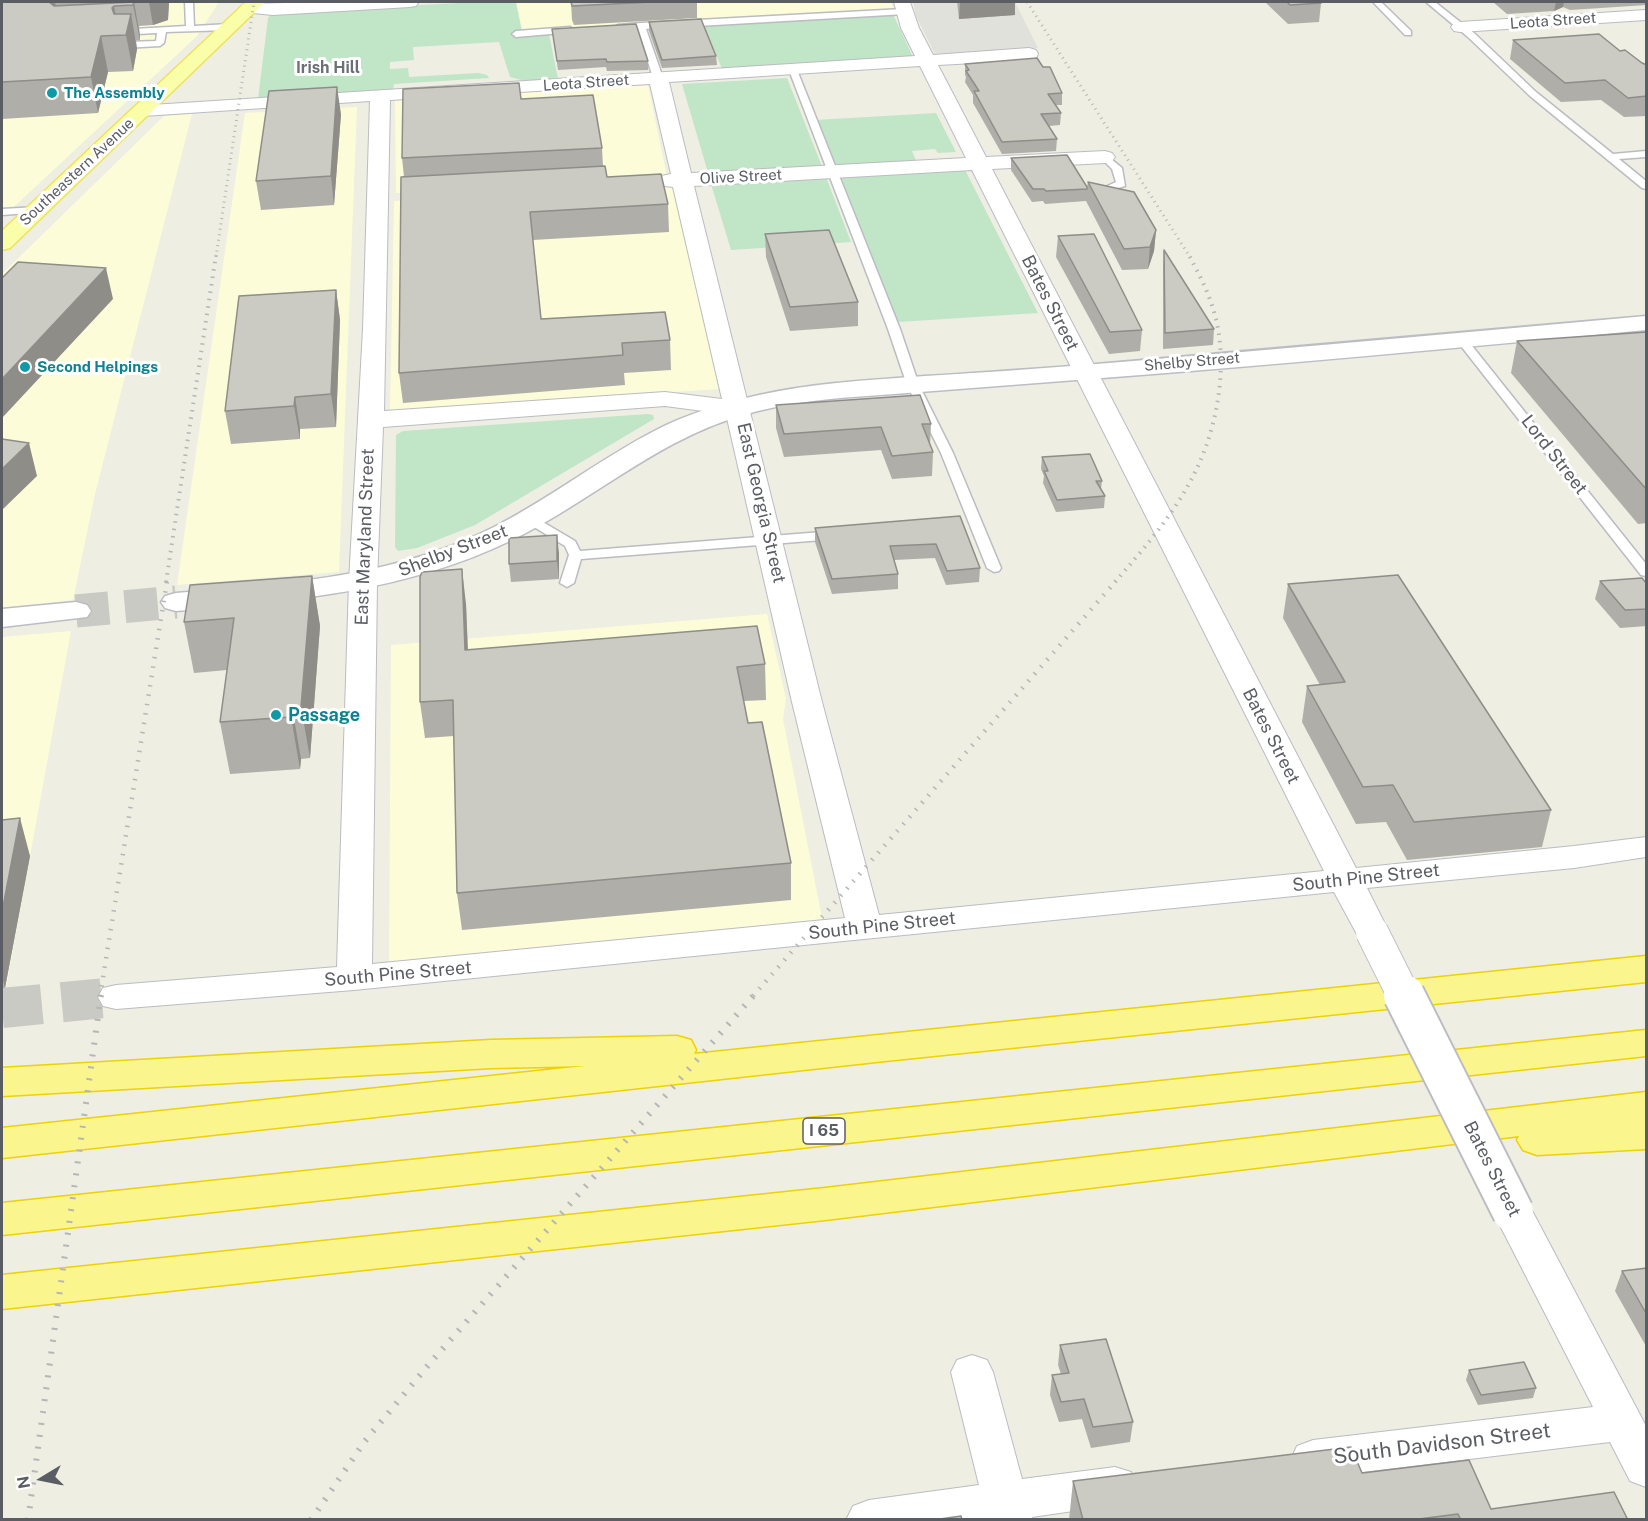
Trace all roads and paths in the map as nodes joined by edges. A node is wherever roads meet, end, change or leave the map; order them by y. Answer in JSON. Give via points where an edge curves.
{"nodes":[{"id":1,"x":189,"y":2,"type":"edge"},
{"id":2,"x":411,"y":2,"type":"edge"},
{"id":3,"x":1377,"y":2,"type":"edge"},
{"id":4,"x":1430,"y":2,"type":"edge"},
{"id":5,"x":1547,"y":2,"type":"edge"},
{"id":6,"x":253,"y":5,"type":"edge"},
{"id":7,"x":903,"y":7,"type":"edge"},
{"id":8,"x":1647,"y":15,"type":"edge"},
{"id":9,"x":1572,"y":20,"type":"junction"},
{"id":10,"x":641,"y":26,"type":"junction"},
{"id":11,"x":230,"y":27,"type":"junction"},
{"id":12,"x":1460,"y":27,"type":"junction"},
{"id":13,"x":190,"y":28,"type":"junction"},
{"id":14,"x":607,"y":28,"type":"edge"},
{"id":15,"x":162,"y":30,"type":"junction"},
{"id":16,"x":584,"y":30,"type":"edge"},
{"id":17,"x":105,"y":33,"type":"edge"},
{"id":18,"x":1408,"y":33,"type":"dead end"},
{"id":19,"x":516,"y":34,"type":"dead end"},
{"id":20,"x":1597,"y":39,"type":"edge"},
{"id":21,"x":124,"y":45,"type":"edge"},
{"id":22,"x":1029,"y":54,"type":"dead end"},
{"id":23,"x":928,"y":61,"type":"junction"},
{"id":24,"x":794,"y":70,"type":"junction"},
{"id":25,"x":658,"y":78,"type":"junction"},
{"id":26,"x":380,"y":96,"type":"junction"},
{"id":27,"x":143,"y":110,"type":"junction"},
{"id":28,"x":1647,"y":154,"type":"edge"},
{"id":29,"x":1610,"y":157,"type":"junction"},
{"id":30,"x":1105,"y":158,"type":"joint"},
{"id":31,"x":979,"y":164,"type":"junction"},
{"id":32,"x":832,"y":172,"type":"junction"},
{"id":33,"x":682,"y":180,"type":"junction"},
{"id":34,"x":646,"y":181,"type":"edge"},
{"id":35,"x":1647,"y":186,"type":"edge"},
{"id":36,"x":1108,"y":188,"type":"edge"},
{"id":37,"x":401,"y":195,"type":"edge"},
{"id":38,"x":377,"y":197,"type":"junction"},
{"id":39,"x":38,"y":210,"type":"junction"},
{"id":40,"x":2,"y":212,"type":"edge"},
{"id":41,"x":2,"y":243,"type":"edge"},
{"id":42,"x":1642,"y":328,"type":"edge"},
{"id":43,"x":1461,"y":339,"type":"junction"},
{"id":44,"x":1085,"y":372,"type":"junction"},
{"id":45,"x":913,"y":385,"type":"junction"},
{"id":46,"x":738,"y":408,"type":"junction"},
{"id":47,"x":369,"y":420,"type":"junction"},
{"id":48,"x":531,"y":519,"type":"junction"},
{"id":49,"x":846,"y":534,"type":"edge"},
{"id":50,"x":770,"y":541,"type":"junction"},
{"id":51,"x":576,"y":555,"type":"junction"},
{"id":52,"x":994,"y":568,"type":"dead end"},
{"id":53,"x":1647,"y":572,"type":"edge"},
{"id":54,"x":363,"y":582,"type":"junction"},
{"id":55,"x":567,"y":583,"type":"dead end"},
{"id":56,"x":176,"y":602,"type":"tunnel mouth"},
{"id":57,"x":76,"y":611,"type":"tunnel mouth"},
{"id":58,"x":2,"y":618,"type":"edge"},
{"id":59,"x":1647,"y":847,"type":"edge"},
{"id":60,"x":1345,"y":880,"type":"junction"},
{"id":61,"x":865,"y":928,"type":"junction"},
{"id":62,"x":1647,"y":969,"type":"edge"},
{"id":63,"x":354,"y":978,"type":"junction"},
{"id":64,"x":116,"y":997,"type":"tunnel mouth"},
{"id":65,"x":1647,"y":1043,"type":"edge"},
{"id":66,"x":885,"y":1047,"type":"junction"},
{"id":67,"x":2,"y":1082,"type":"edge"},
{"id":68,"x":1647,"y":1106,"type":"edge"},
{"id":69,"x":1647,"y":1134,"type":"edge"},
{"id":70,"x":2,"y":1143,"type":"edge"},
{"id":71,"x":1242,"y":1157,"type":"junction"},
{"id":72,"x":2,"y":1219,"type":"edge"},
{"id":73,"x":271,"y":1265,"type":"junction"},
{"id":74,"x":2,"y":1292,"type":"edge"},
{"id":75,"x":2,"y":1306,"type":"edge"},
{"id":76,"x":972,"y":1371,"type":"dead end"},
{"id":77,"x":1623,"y":1422,"type":"junction"},
{"id":78,"x":1278,"y":1464,"type":"edge"},
{"id":79,"x":1647,"y":1468,"type":"edge"},
{"id":80,"x":1155,"y":1480,"type":"edge"},
{"id":81,"x":1008,"y":1510,"type":"edge"},
{"id":82,"x":869,"y":1520,"type":"edge"}],
"edges":[{"from":1,"to":13,"type":"lane"},
{"from":2,"to":6,"type":"street","via":[[273,10]]},
{"from":3,"to":18,"type":"lane"},
{"from":4,"to":12,"type":"lane"},
{"from":5,"to":9,"type":"street"},
{"from":6,"to":11,"type":"main road","name":"Southeastern Avenue"},
{"from":7,"to":10,"type":"lane"},
{"from":7,"to":23,"type":"street","name":"Bates Street"},
{"from":8,"to":9,"type":"street","name":"Leota Street"},
{"from":9,"to":12,"type":"street","name":"Leota Street"},
{"from":9,"to":20,"type":"street"},
{"from":10,"to":14,"type":"lane"},
{"from":10,"to":25,"type":"lane"},
{"from":11,"to":13,"type":"lane"},
{"from":11,"to":27,"type":"main road","name":"Southeastern Avenue"},
{"from":12,"to":29,"type":"lane"},
{"from":13,"to":15,"type":"lane"},
{"from":15,"to":17,"type":"lane"},
{"from":15,"to":21,"type":"lane","via":[[160,43]]},
{"from":16,"to":19,"type":"lane"},
{"from":22,"to":23,"type":"street","name":"Leota Street"},
{"from":23,"to":24,"type":"street","name":"Leota Street"},
{"from":23,"to":31,"type":"street","name":"Bates Street"},
{"from":24,"to":25,"type":"street","name":"Leota Street"},
{"from":24,"to":32,"type":"lane"},
{"from":25,"to":26,"type":"street","name":"Leota Street"},
{"from":25,"to":33,"type":"street","name":"East Georgia Street"},
{"from":26,"to":27,"type":"street","name":"Leota Street"},
{"from":26,"to":38,"type":"street","name":"East Maryland Street"},
{"from":27,"to":39,"type":"main road","name":"Southeastern Avenue"},
{"from":28,"to":29,"type":"lane"},
{"from":29,"to":35,"type":"lane"},
{"from":30,"to":31,"type":"street","name":"Olive Street"},
{"from":30,"to":36,"type":"lane","via":[[1117,168],[1121,184]]},
{"from":31,"to":32,"type":"street","name":"Olive Street"},
{"from":31,"to":44,"type":"street","name":"Bates Street"},
{"from":32,"to":33,"type":"street","name":"Olive Street"},
{"from":32,"to":45,"type":"lane"},
{"from":33,"to":34,"type":"street","name":"Olive Street"},
{"from":33,"to":46,"type":"street","name":"East Georgia Street"},
{"from":37,"to":38,"type":"street"},
{"from":38,"to":47,"type":"street","name":"East Maryland Street"},
{"from":39,"to":40,"type":"lane"},
{"from":39,"to":41,"type":"main road","name":"Southeastern Avenue"},
{"from":42,"to":43,"type":"main road","name":"Shelby Street"},
{"from":43,"to":44,"type":"main road","name":"Shelby Street"},
{"from":43,"to":53,"type":"lane","name":"Lord Street"},
{"from":44,"to":45,"type":"main road","name":"Shelby Street"},
{"from":44,"to":60,"type":"street","name":"Bates Street"},
{"from":45,"to":46,"type":"main road","name":"Shelby Street","via":[[818,392]]},
{"from":45,"to":52,"type":"lane","via":[[947,453],[970,524]]},
{"from":46,"to":47,"type":"street","name":"Shelby Street","via":[[665,399]]},
{"from":46,"to":48,"type":"main road","name":"Shelby Street","via":[[690,424],[652,443]]},
{"from":46,"to":50,"type":"street","name":"East Georgia Street"},
{"from":47,"to":54,"type":"street","name":"East Maryland Street"},
{"from":48,"to":51,"type":"lane","via":[[570,544]]},
{"from":48,"to":54,"type":"main road","name":"Shelby Street","via":[[446,558]]},
{"from":49,"to":50,"type":"lane"},
{"from":50,"to":51,"type":"lane"},
{"from":50,"to":61,"type":"street","name":"East Georgia Street"},
{"from":51,"to":55,"type":"lane"},
{"from":54,"to":56,"type":"main road","name":"Shelby Street"},
{"from":54,"to":63,"type":"street","name":"East Maryland Street"},
{"from":57,"to":58,"type":"main road"},
{"from":59,"to":60,"type":"street","name":"South Pine Street"},
{"from":60,"to":61,"type":"street","name":"South Pine Street"},
{"from":60,"to":77,"type":"street","name":"Bates Street","bridge":true},
{"from":61,"to":63,"type":"street","name":"South Pine Street"},
{"from":62,"to":66,"type":"highway"},
{"from":63,"to":64,"type":"street","name":"South Pine Street"},
{"from":65,"to":72,"type":"highway","number":"I 65"},
{"from":66,"to":67,"type":"highway","via":[[491,1054]]},
{"from":66,"to":70,"type":"highway"},
{"from":68,"to":71,"type":"highway"},
{"from":69,"to":71,"type":"highway"},
{"from":71,"to":73,"type":"highway"},
{"from":73,"to":74,"type":"highway"},
{"from":73,"to":75,"type":"highway"},
{"from":76,"to":81,"type":"street"},
{"from":77,"to":78,"type":"street","name":"South Davidson Street"},
{"from":77,"to":79,"type":"street","name":"Bates Street"},
{"from":80,"to":81,"type":"street"},
{"from":81,"to":82,"type":"street"}]}
